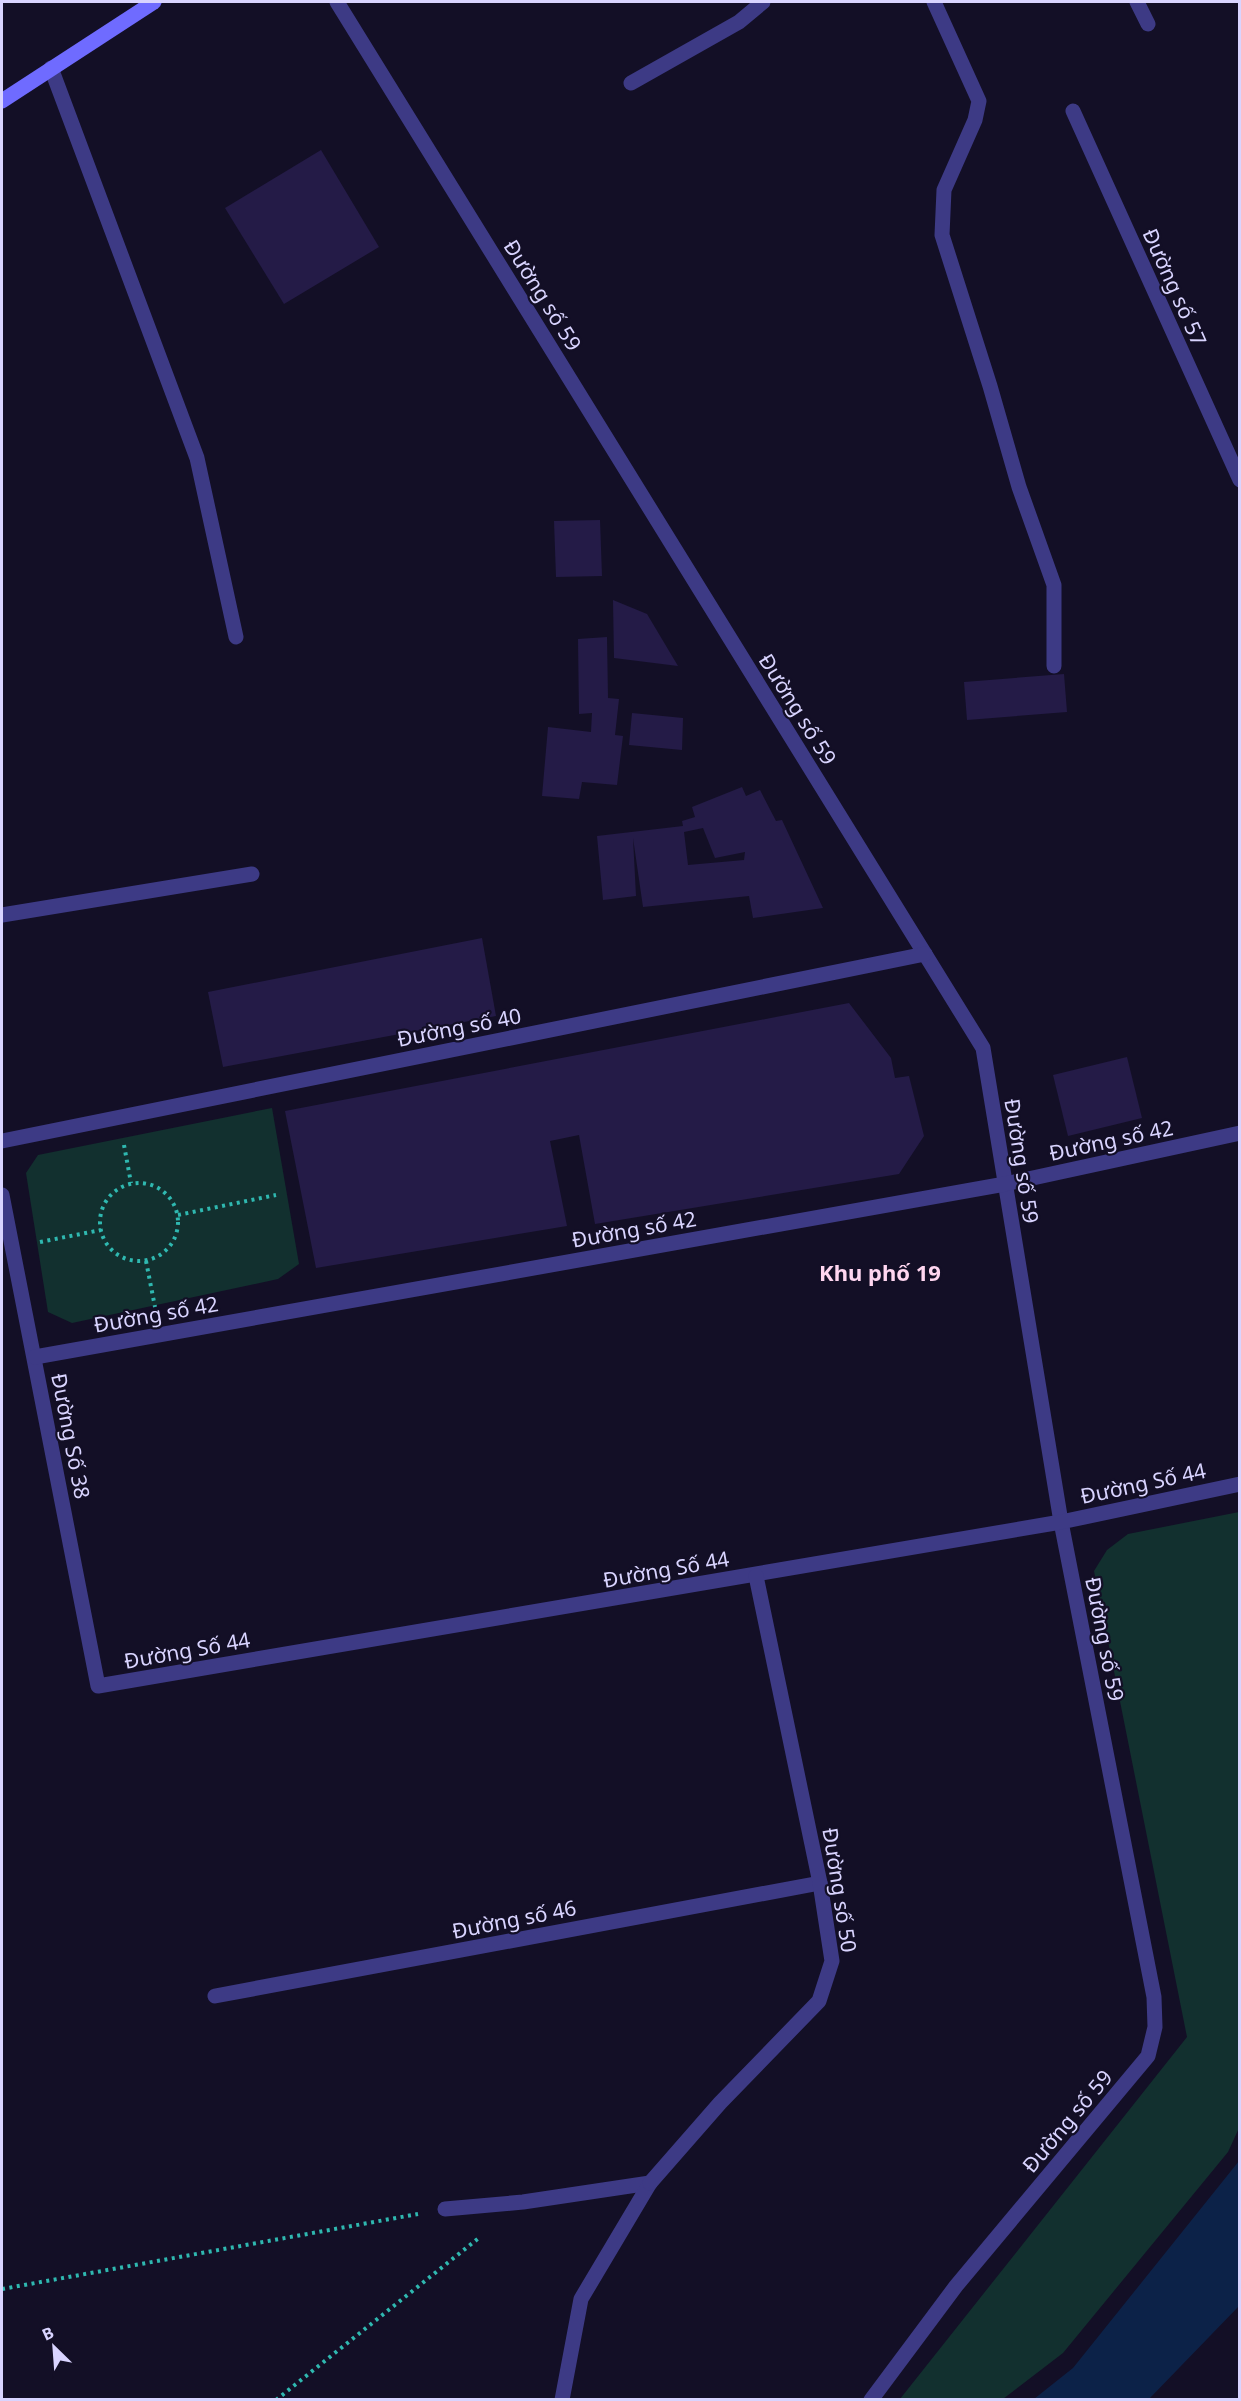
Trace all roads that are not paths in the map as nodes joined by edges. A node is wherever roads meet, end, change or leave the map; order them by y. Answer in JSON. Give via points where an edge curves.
{"nodes":[{"id":1,"x":154,"y":2,"type":"edge"},
{"id":2,"x":337,"y":2,"type":"edge"},
{"id":3,"x":763,"y":2,"type":"edge"},
{"id":4,"x":934,"y":2,"type":"edge"},
{"id":5,"x":1137,"y":2,"type":"edge"},
{"id":6,"x":1148,"y":24,"type":"dead end"},
{"id":7,"x":51,"y":68,"type":"junction"},
{"id":8,"x":631,"y":83,"type":"dead end"},
{"id":9,"x":2,"y":101,"type":"edge"},
{"id":10,"x":1073,"y":111,"type":"dead end"},
{"id":11,"x":1239,"y":480,"type":"edge"},
{"id":12,"x":236,"y":637,"type":"dead end"},
{"id":13,"x":1054,"y":666,"type":"dead end"},
{"id":14,"x":252,"y":874,"type":"dead end"},
{"id":15,"x":2,"y":915,"type":"edge"},
{"id":16,"x":925,"y":954,"type":"junction"},
{"id":17,"x":1239,"y":1134,"type":"edge"},
{"id":18,"x":2,"y":1141,"type":"edge"},
{"id":19,"x":1005,"y":1184,"type":"junction"},
{"id":20,"x":2,"y":1195,"type":"edge"},
{"id":21,"x":34,"y":1357,"type":"junction"},
{"id":22,"x":1239,"y":1484,"type":"edge"},
{"id":23,"x":1061,"y":1522,"type":"junction"},
{"id":24,"x":756,"y":1576,"type":"junction"},
{"id":25,"x":98,"y":1686,"type":"joint"},
{"id":26,"x":820,"y":1883,"type":"junction"},
{"id":27,"x":215,"y":1996,"type":"dead end"},
{"id":28,"x":650,"y":2183,"type":"junction"},
{"id":29,"x":445,"y":2209,"type":"road end"},
{"id":30,"x":562,"y":2400,"type":"edge"},
{"id":31,"x":871,"y":2400,"type":"edge"}],
"edges":[{"from":1,"to":7,"type":"main road"},
{"from":2,"to":16,"type":"street","name":"Đường số 59"},
{"from":3,"to":8,"type":"street","via":[[739,22]]},
{"from":4,"to":13,"type":"street","via":[[979,101],[975,120],[944,190],[942,235],[1019,487],[1054,585]]},
{"from":5,"to":6,"type":"street"},
{"from":7,"to":9,"type":"main road"},
{"from":7,"to":12,"type":"street","via":[[197,458]]},
{"from":10,"to":11,"type":"street","name":"Đường số 57"},
{"from":14,"to":15,"type":"street"},
{"from":16,"to":18,"type":"street","name":"Đường số 40"},
{"from":16,"to":19,"type":"street","name":"Đường số 59","via":[[983,1048]]},
{"from":17,"to":19,"type":"street","name":"Đường số 42"},
{"from":19,"to":21,"type":"street","name":"Đường số 42"},
{"from":19,"to":23,"type":"street","name":"Đường số 59"},
{"from":20,"to":21,"type":"street","name":"Đường Số 38"},
{"from":21,"to":25,"type":"street","name":"Đường Số 38"},
{"from":22,"to":23,"type":"street","name":"Đường Số 44"},
{"from":23,"to":24,"type":"street","name":"Đường Số 44"},
{"from":23,"to":31,"type":"street","name":"Đường số 59","via":[[1154,1997],[1155,2026],[1148,2056],[956,2286]]},
{"from":24,"to":25,"type":"street","name":"Đường Số 44"},
{"from":24,"to":26,"type":"street","name":"Đường số 50"},
{"from":26,"to":27,"type":"street","name":"Đường số 46"},
{"from":26,"to":28,"type":"street","name":"Đường số 50","via":[[832,1960],[819,2001],[720,2103]]},
{"from":28,"to":29,"type":"street"},
{"from":28,"to":30,"type":"street","name":"Đường số 50","via":[[581,2299]]}]}
